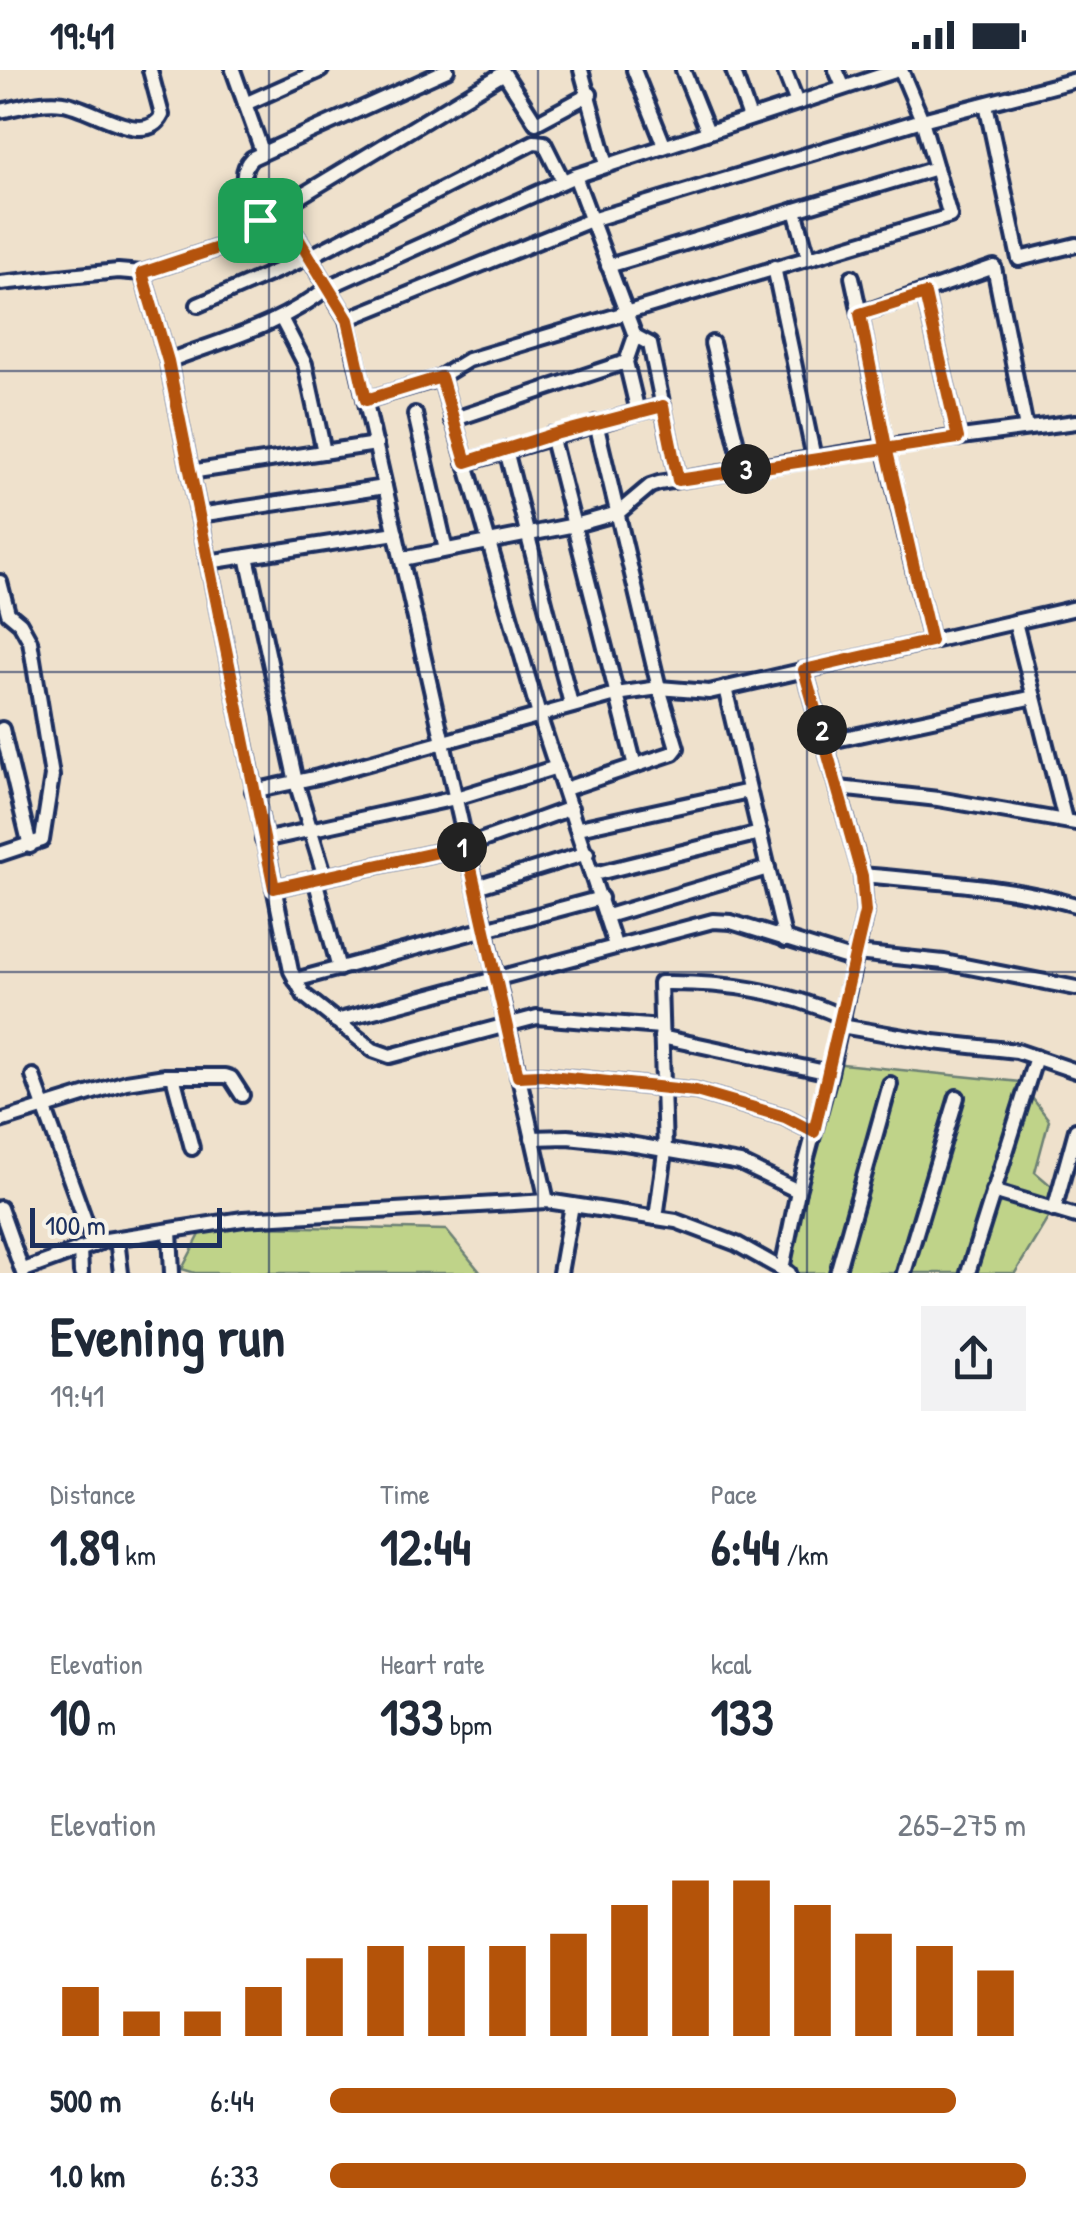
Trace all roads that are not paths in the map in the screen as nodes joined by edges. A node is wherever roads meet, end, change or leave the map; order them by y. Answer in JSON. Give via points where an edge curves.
{"nodes":[{"id":1,"x":150,"y":70,"type":"edge"},
{"id":2,"x":233,"y":70,"type":"edge"},
{"id":3,"x":321,"y":70,"type":"edge"},
{"id":4,"x":447,"y":70,"type":"edge"},
{"id":5,"x":581,"y":70,"type":"edge"},
{"id":6,"x":634,"y":70,"type":"edge"},
{"id":7,"x":683,"y":70,"type":"edge"},
{"id":8,"x":733,"y":70,"type":"edge"},
{"id":9,"x":784,"y":70,"type":"edge"},
{"id":10,"x":836,"y":70,"type":"edge"},
{"id":11,"x":899,"y":70,"type":"edge"},
{"id":12,"x":1076,"y":80,"type":"edge"},
{"id":13,"x":843,"y":86,"type":"junction"},
{"id":14,"x":590,"y":94,"type":"junction"},
{"id":15,"x":245,"y":104,"type":"junction"},
{"id":16,"x":797,"y":104,"type":"junction"},
{"id":17,"x":986,"y":104,"type":"junction"},
{"id":18,"x":0,"y":111,"type":"edge"},
{"id":19,"x":750,"y":118,"type":"junction"},
{"id":20,"x":922,"y":120,"type":"junction"},
{"id":21,"x":536,"y":123,"type":"junction"},
{"id":22,"x":708,"y":132,"type":"junction"},
{"id":23,"x":544,"y":143,"type":"junction"},
{"id":24,"x":664,"y":145,"type":"junction"},
{"id":25,"x":262,"y":151,"type":"junction"},
{"id":26,"x":607,"y":165,"type":"junction"},
{"id":27,"x":936,"y":168,"type":"junction"},
{"id":28,"x":569,"y":179,"type":"junction"},
{"id":29,"x":280,"y":209,"type":"junction"},
{"id":30,"x":795,"y":210,"type":"junction"},
{"id":31,"x":260,"y":220,"type":"junction"},
{"id":32,"x":590,"y":220,"type":"junction"},
{"id":33,"x":1076,"y":245,"type":"edge"},
{"id":34,"x":310,"y":257,"type":"junction"},
{"id":35,"x":808,"y":257,"type":"junction"},
{"id":36,"x":1019,"y":259,"type":"junction"},
{"id":37,"x":608,"y":266,"type":"junction"},
{"id":38,"x":994,"y":267,"type":"junction"},
{"id":39,"x":774,"y":268,"type":"junction"},
{"id":40,"x":142,"y":273,"type":"junction"},
{"id":41,"x":852,"y":277,"type":"dead end"},
{"id":42,"x":0,"y":284,"type":"edge"},
{"id":43,"x":328,"y":287,"type":"junction"},
{"id":44,"x":925,"y":294,"type":"junction"},
{"id":45,"x":198,"y":305,"type":"dead end"},
{"id":46,"x":625,"y":311,"type":"junction"},
{"id":47,"x":860,"y":314,"type":"junction"},
{"id":48,"x":281,"y":318,"type":"junction"},
{"id":49,"x":348,"y":320,"type":"junction"},
{"id":50,"x":635,"y":336,"type":"junction"},
{"id":51,"x":712,"y":343,"type":"dead end"},
{"id":52,"x":168,"y":361,"type":"junction"},
{"id":53,"x":626,"y":362,"type":"junction"},
{"id":54,"x":441,"y":377,"type":"junction"},
{"id":55,"x":366,"y":400,"type":"junction"},
{"id":56,"x":663,"y":406,"type":"junction"},
{"id":57,"x":638,"y":412,"type":"junction"},
{"id":58,"x":415,"y":414,"type":"dead end"},
{"id":59,"x":452,"y":420,"type":"junction"},
{"id":60,"x":1076,"y":422,"type":"edge"},
{"id":61,"x":596,"y":424,"type":"junction"},
{"id":62,"x":1026,"y":428,"type":"junction"},
{"id":63,"x":551,"y":435,"type":"junction"},
{"id":64,"x":958,"y":438,"type":"junction"},
{"id":65,"x":376,"y":444,"type":"junction"},
{"id":66,"x":886,"y":447,"type":"junction"},
{"id":67,"x":506,"y":450,"type":"junction"},
{"id":68,"x":324,"y":452,"type":"junction"},
{"id":69,"x":814,"y":458,"type":"junction"},
{"id":70,"x":466,"y":462,"type":"junction"},
{"id":71,"x":744,"y":470,"type":"junction"},
{"id":72,"x":190,"y":472,"type":"junction"},
{"id":73,"x":678,"y":480,"type":"junction"},
{"id":74,"x":386,"y":488,"type":"junction"},
{"id":75,"x":618,"y":513,"type":"junction"},
{"id":76,"x":199,"y":515,"type":"junction"},
{"id":77,"x":575,"y":525,"type":"junction"},
{"id":78,"x":396,"y":532,"type":"junction"},
{"id":79,"x":526,"y":532,"type":"junction"},
{"id":80,"x":486,"y":541,"type":"junction"},
{"id":81,"x":446,"y":550,"type":"junction"},
{"id":82,"x":247,"y":556,"type":"junction"},
{"id":83,"x":402,"y":559,"type":"junction"},
{"id":84,"x":208,"y":562,"type":"junction"},
{"id":85,"x":0,"y":582,"type":"edge"},
{"id":86,"x":1076,"y":608,"type":"edge"},
{"id":87,"x":1015,"y":622,"type":"junction"},
{"id":88,"x":931,"y":641,"type":"junction"},
{"id":89,"x":804,"y":670,"type":"junction"},
{"id":90,"x":659,"y":688,"type":"junction"},
{"id":91,"x":725,"y":688,"type":"junction"},
{"id":92,"x":616,"y":694,"type":"junction"},
{"id":93,"x":1034,"y":697,"type":"junction"},
{"id":94,"x":571,"y":704,"type":"junction"},
{"id":95,"x":540,"y":714,"type":"junction"},
{"id":96,"x":2,"y":730,"type":"edge"},
{"id":97,"x":443,"y":742,"type":"junction"},
{"id":98,"x":826,"y":742,"type":"junction"},
{"id":99,"x":635,"y":766,"type":"junction"},
{"id":100,"x":557,"y":767,"type":"junction"},
{"id":101,"x":296,"y":782,"type":"junction"},
{"id":102,"x":839,"y":788,"type":"junction"},
{"id":103,"x":565,"y":789,"type":"junction"},
{"id":104,"x":253,"y":790,"type":"junction"},
{"id":105,"x":750,"y":791,"type":"junction"},
{"id":106,"x":456,"y":798,"type":"junction"},
{"id":107,"x":571,"y":808,"type":"junction"},
{"id":108,"x":1070,"y":822,"type":"edge"},
{"id":109,"x":579,"y":828,"type":"junction"},
{"id":110,"x":310,"y":830,"type":"junction"},
{"id":111,"x":760,"y":833,"type":"junction"},
{"id":112,"x":264,"y":840,"type":"junction"},
{"id":113,"x":30,"y":846,"type":"junction"},
{"id":114,"x":466,"y":846,"type":"junction"},
{"id":115,"x":587,"y":853,"type":"junction"},
{"id":116,"x":0,"y":854,"type":"edge"},
{"id":117,"x":768,"y":868,"type":"junction"},
{"id":118,"x":594,"y":874,"type":"junction"},
{"id":119,"x":862,"y":876,"type":"junction"},
{"id":120,"x":320,"y":878,"type":"junction"},
{"id":121,"x":476,"y":887,"type":"junction"},
{"id":122,"x":274,"y":888,"type":"junction"},
{"id":123,"x":602,"y":898,"type":"junction"},
{"id":124,"x":1076,"y":905,"type":"edge"},
{"id":125,"x":607,"y":916,"type":"junction"},
{"id":126,"x":486,"y":931,"type":"junction"},
{"id":127,"x":786,"y":940,"type":"junction"},
{"id":128,"x":615,"y":944,"type":"junction"},
{"id":129,"x":855,"y":956,"type":"junction"},
{"id":130,"x":339,"y":969,"type":"junction"},
{"id":131,"x":496,"y":978,"type":"junction"},
{"id":132,"x":295,"y":980,"type":"junction"},
{"id":133,"x":1076,"y":988,"type":"edge"},
{"id":134,"x":336,"y":1021,"type":"junction"},
{"id":135,"x":842,"y":1021,"type":"junction"},
{"id":136,"x":506,"y":1022,"type":"junction"},
{"id":137,"x":661,"y":1032,"type":"junction"},
{"id":138,"x":1036,"y":1058,"type":"junction"},
{"id":139,"x":1076,"y":1071,"type":"edge"},
{"id":140,"x":830,"y":1073,"type":"junction"},
{"id":141,"x":33,"y":1076,"type":"dead end"},
{"id":142,"x":173,"y":1076,"type":"junction"},
{"id":143,"x":518,"y":1076,"type":"junction"},
{"id":144,"x":890,"y":1084,"type":"dead end"},
{"id":145,"x":663,"y":1089,"type":"junction"},
{"id":146,"x":242,"y":1095,"type":"dead end"},
{"id":147,"x":957,"y":1098,"type":"dead end"},
{"id":148,"x":44,"y":1107,"type":"junction"},
{"id":149,"x":0,"y":1121,"type":"edge"},
{"id":150,"x":1076,"y":1130,"type":"edge"},
{"id":151,"x":814,"y":1132,"type":"junction"},
{"id":152,"x":532,"y":1138,"type":"junction"},
{"id":153,"x":192,"y":1148,"type":"dead end"},
{"id":154,"x":665,"y":1152,"type":"junction"},
{"id":155,"x":798,"y":1191,"type":"junction"},
{"id":156,"x":993,"y":1191,"type":"junction"},
{"id":157,"x":546,"y":1200,"type":"junction"},
{"id":158,"x":572,"y":1204,"type":"junction"},
{"id":159,"x":0,"y":1208,"type":"edge"},
{"id":160,"x":1054,"y":1210,"type":"junction"},
{"id":161,"x":1076,"y":1216,"type":"edge"},
{"id":162,"x":656,"y":1218,"type":"junction"},
{"id":163,"x":170,"y":1231,"type":"junction"},
{"id":164,"x":117,"y":1239,"type":"junction"},
{"id":165,"x":87,"y":1247,"type":"junction"},
{"id":166,"x":23,"y":1271,"type":"edge"},
{"id":167,"x":786,"y":1271,"type":"edge"},
{"id":168,"x":81,"y":1273,"type":"edge"},
{"id":169,"x":121,"y":1273,"type":"edge"},
{"id":170,"x":172,"y":1273,"type":"edge"},
{"id":171,"x":560,"y":1273,"type":"edge"},
{"id":172,"x":837,"y":1273,"type":"edge"},
{"id":173,"x":904,"y":1273,"type":"edge"},
{"id":174,"x":968,"y":1273,"type":"edge"}],
"edges":[{"from":1,"to":18,"type":"street","via":[[162,115],[147,128],[57,102]]},
{"from":2,"to":15,"type":"street"},
{"from":3,"to":15,"type":"street"},
{"from":4,"to":25,"type":"street"},
{"from":5,"to":14,"type":"street"},
{"from":6,"to":24,"type":"street"},
{"from":7,"to":22,"type":"street"},
{"from":8,"to":19,"type":"street"},
{"from":9,"to":16,"type":"street"},
{"from":10,"to":13,"type":"street"},
{"from":11,"to":13,"type":"street"},
{"from":11,"to":20,"type":"street"},
{"from":12,"to":17,"type":"street"},
{"from":13,"to":16,"type":"street"},
{"from":14,"to":21,"type":"street"},
{"from":14,"to":26,"type":"street"},
{"from":15,"to":25,"type":"street"},
{"from":16,"to":19,"type":"street"},
{"from":17,"to":20,"type":"street"},
{"from":17,"to":36,"type":"street"},
{"from":19,"to":22,"type":"street"},
{"from":20,"to":27,"type":"street"},
{"from":20,"to":32,"type":"street"},
{"from":21,"to":23,"type":"street"},
{"from":21,"to":29,"type":"street","via":[[504,73]]},
{"from":22,"to":24,"type":"street"},
{"from":23,"to":28,"type":"street"},
{"from":23,"to":34,"type":"street","via":[[534,142]]},
{"from":24,"to":26,"type":"street"},
{"from":25,"to":31,"type":"street","via":[[243,174]]},
{"from":26,"to":28,"type":"street"},
{"from":27,"to":30,"type":"street"},
{"from":27,"to":35,"type":"street","via":[[950,216]]},
{"from":28,"to":32,"type":"street"},
{"from":28,"to":43,"type":"street"},
{"from":29,"to":31,"type":"street"},
{"from":29,"to":34,"type":"street"},
{"from":30,"to":35,"type":"street"},
{"from":30,"to":37,"type":"street"},
{"from":31,"to":40,"type":"street","via":[[259,231]]},
{"from":32,"to":37,"type":"street"},
{"from":32,"to":49,"type":"street"},
{"from":33,"to":36,"type":"street"},
{"from":34,"to":43,"type":"street"},
{"from":34,"to":45,"type":"street"},
{"from":35,"to":39,"type":"street"},
{"from":36,"to":38,"type":"street"},
{"from":37,"to":46,"type":"street"},
{"from":38,"to":44,"type":"street"},
{"from":38,"to":62,"type":"street"},
{"from":39,"to":46,"type":"street"},
{"from":39,"to":69,"type":"street"},
{"from":40,"to":42,"type":"street"},
{"from":40,"to":52,"type":"street"},
{"from":41,"to":47,"type":"street"},
{"from":43,"to":48,"type":"street"},
{"from":43,"to":49,"type":"street"},
{"from":44,"to":47,"type":"street"},
{"from":44,"to":64,"type":"street"},
{"from":46,"to":50,"type":"street"},
{"from":46,"to":54,"type":"street","via":[[468,360]]},
{"from":47,"to":66,"type":"street"},
{"from":48,"to":52,"type":"street"},
{"from":48,"to":68,"type":"street","via":[[304,364]]},
{"from":49,"to":55,"type":"street"},
{"from":50,"to":53,"type":"street"},
{"from":50,"to":56,"type":"street","via":[[650,344]]},
{"from":51,"to":71,"type":"street"},
{"from":52,"to":72,"type":"street"},
{"from":53,"to":57,"type":"street"},
{"from":53,"to":59,"type":"street"},
{"from":54,"to":55,"type":"street"},
{"from":54,"to":59,"type":"street"},
{"from":55,"to":65,"type":"street"},
{"from":56,"to":57,"type":"street"},
{"from":56,"to":73,"type":"street"},
{"from":57,"to":61,"type":"street"},
{"from":58,"to":81,"type":"street"},
{"from":59,"to":70,"type":"street"},
{"from":60,"to":62,"type":"street"},
{"from":61,"to":63,"type":"street"},
{"from":61,"to":75,"type":"street"},
{"from":62,"to":64,"type":"street"},
{"from":63,"to":67,"type":"street"},
{"from":63,"to":77,"type":"street"},
{"from":64,"to":66,"type":"street"},
{"from":65,"to":68,"type":"street"},
{"from":65,"to":74,"type":"street"},
{"from":66,"to":69,"type":"street"},
{"from":66,"to":88,"type":"street"},
{"from":67,"to":70,"type":"street"},
{"from":67,"to":79,"type":"street"},
{"from":68,"to":72,"type":"street"},
{"from":69,"to":71,"type":"street"},
{"from":70,"to":80,"type":"street"},
{"from":71,"to":73,"type":"street"},
{"from":72,"to":76,"type":"street"},
{"from":73,"to":75,"type":"street","via":[[650,486]]},
{"from":74,"to":76,"type":"street"},
{"from":74,"to":78,"type":"street"},
{"from":75,"to":77,"type":"street"},
{"from":75,"to":90,"type":"street"},
{"from":76,"to":84,"type":"street"},
{"from":77,"to":79,"type":"street"},
{"from":77,"to":92,"type":"street"},
{"from":78,"to":82,"type":"street"},
{"from":78,"to":83,"type":"street"},
{"from":79,"to":80,"type":"street"},
{"from":79,"to":94,"type":"street"},
{"from":80,"to":81,"type":"street"},
{"from":80,"to":95,"type":"street"},
{"from":81,"to":83,"type":"street"},
{"from":82,"to":84,"type":"street"},
{"from":82,"to":101,"type":"street"},
{"from":83,"to":97,"type":"street"},
{"from":84,"to":104,"type":"street"},
{"from":85,"to":113,"type":"street","via":[[5,606],[30,641],[52,776],[44,835]]},
{"from":86,"to":87,"type":"street"},
{"from":87,"to":88,"type":"street"},
{"from":87,"to":93,"type":"street"},
{"from":88,"to":89,"type":"street"},
{"from":89,"to":91,"type":"street"},
{"from":89,"to":98,"type":"street"},
{"from":90,"to":91,"type":"street"},
{"from":90,"to":92,"type":"street"},
{"from":90,"to":99,"type":"street","via":[[677,750]]},
{"from":91,"to":105,"type":"street"},
{"from":92,"to":94,"type":"street"},
{"from":92,"to":99,"type":"street"},
{"from":93,"to":98,"type":"street"},
{"from":93,"to":108,"type":"street"},
{"from":94,"to":95,"type":"street"},
{"from":95,"to":97,"type":"street"},
{"from":95,"to":100,"type":"street"},
{"from":96,"to":113,"type":"street"},
{"from":97,"to":101,"type":"street"},
{"from":97,"to":106,"type":"street"},
{"from":98,"to":102,"type":"street"},
{"from":99,"to":103,"type":"street"},
{"from":100,"to":103,"type":"street"},
{"from":100,"to":106,"type":"street"},
{"from":101,"to":104,"type":"street"},
{"from":101,"to":110,"type":"street"},
{"from":102,"to":108,"type":"street"},
{"from":102,"to":119,"type":"street"},
{"from":103,"to":107,"type":"street"},
{"from":104,"to":112,"type":"street"},
{"from":105,"to":109,"type":"street"},
{"from":105,"to":111,"type":"street"},
{"from":106,"to":110,"type":"street"},
{"from":106,"to":114,"type":"street"},
{"from":107,"to":109,"type":"street"},
{"from":107,"to":114,"type":"street"},
{"from":109,"to":115,"type":"street"},
{"from":110,"to":112,"type":"street"},
{"from":110,"to":120,"type":"street"},
{"from":111,"to":117,"type":"street"},
{"from":111,"to":118,"type":"street"},
{"from":112,"to":122,"type":"street"},
{"from":113,"to":116,"type":"street"},
{"from":114,"to":120,"type":"street"},
{"from":114,"to":121,"type":"street"},
{"from":115,"to":118,"type":"street"},
{"from":115,"to":121,"type":"street"},
{"from":117,"to":125,"type":"street"},
{"from":117,"to":127,"type":"street"},
{"from":118,"to":123,"type":"street"},
{"from":119,"to":124,"type":"street","via":[[980,886]]},
{"from":119,"to":129,"type":"street","via":[[865,912]]},
{"from":120,"to":122,"type":"street"},
{"from":120,"to":130,"type":"street"},
{"from":121,"to":126,"type":"street"},
{"from":122,"to":132,"type":"street"},
{"from":123,"to":125,"type":"street"},
{"from":123,"to":126,"type":"street"},
{"from":125,"to":128,"type":"street"},
{"from":126,"to":130,"type":"street"},
{"from":126,"to":131,"type":"street"},
{"from":127,"to":128,"type":"street","via":[[724,920]]},
{"from":127,"to":129,"type":"street"},
{"from":128,"to":131,"type":"street"},
{"from":129,"to":133,"type":"street","via":[[944,962]]},
{"from":129,"to":135,"type":"street"},
{"from":130,"to":132,"type":"street"},
{"from":131,"to":134,"type":"street"},
{"from":131,"to":136,"type":"street"},
{"from":132,"to":134,"type":"street"},
{"from":134,"to":136,"type":"street","via":[[390,1056]]},
{"from":135,"to":137,"type":"street","via":[[804,1000],[754,987],[660,983]]},
{"from":135,"to":138,"type":"street"},
{"from":135,"to":140,"type":"street"},
{"from":136,"to":137,"type":"street","via":[[536,1017]]},
{"from":136,"to":143,"type":"street"},
{"from":137,"to":140,"type":"street"},
{"from":137,"to":145,"type":"street"},
{"from":138,"to":139,"type":"street"},
{"from":138,"to":156,"type":"street"},
{"from":140,"to":151,"type":"street"},
{"from":141,"to":148,"type":"street"},
{"from":142,"to":146,"type":"street","via":[[229,1077]]},
{"from":142,"to":148,"type":"street","via":[[126,1082]]},
{"from":142,"to":153,"type":"street"},
{"from":143,"to":145,"type":"street"},
{"from":143,"to":152,"type":"street"},
{"from":144,"to":172,"type":"street"},
{"from":145,"to":151,"type":"street","via":[[696,1091]]},
{"from":145,"to":154,"type":"street"},
{"from":147,"to":173,"type":"street"},
{"from":148,"to":149,"type":"street"},
{"from":148,"to":165,"type":"street"},
{"from":150,"to":160,"type":"street"},
{"from":151,"to":155,"type":"street"},
{"from":152,"to":154,"type":"street"},
{"from":152,"to":157,"type":"street"},
{"from":154,"to":155,"type":"street","via":[[740,1163]]},
{"from":154,"to":162,"type":"street"},
{"from":155,"to":167,"type":"street"},
{"from":156,"to":160,"type":"street"},
{"from":156,"to":174,"type":"street"},
{"from":157,"to":158,"type":"street"},
{"from":157,"to":163,"type":"street","via":[[243,1219]]},
{"from":158,"to":162,"type":"street"},
{"from":158,"to":171,"type":"street"},
{"from":159,"to":166,"type":"street"},
{"from":160,"to":161,"type":"street"},
{"from":162,"to":167,"type":"street","via":[[736,1244]]},
{"from":163,"to":164,"type":"street"},
{"from":163,"to":170,"type":"street"},
{"from":164,"to":165,"type":"street"},
{"from":164,"to":169,"type":"street"},
{"from":165,"to":166,"type":"street"},
{"from":165,"to":168,"type":"street"}]}
